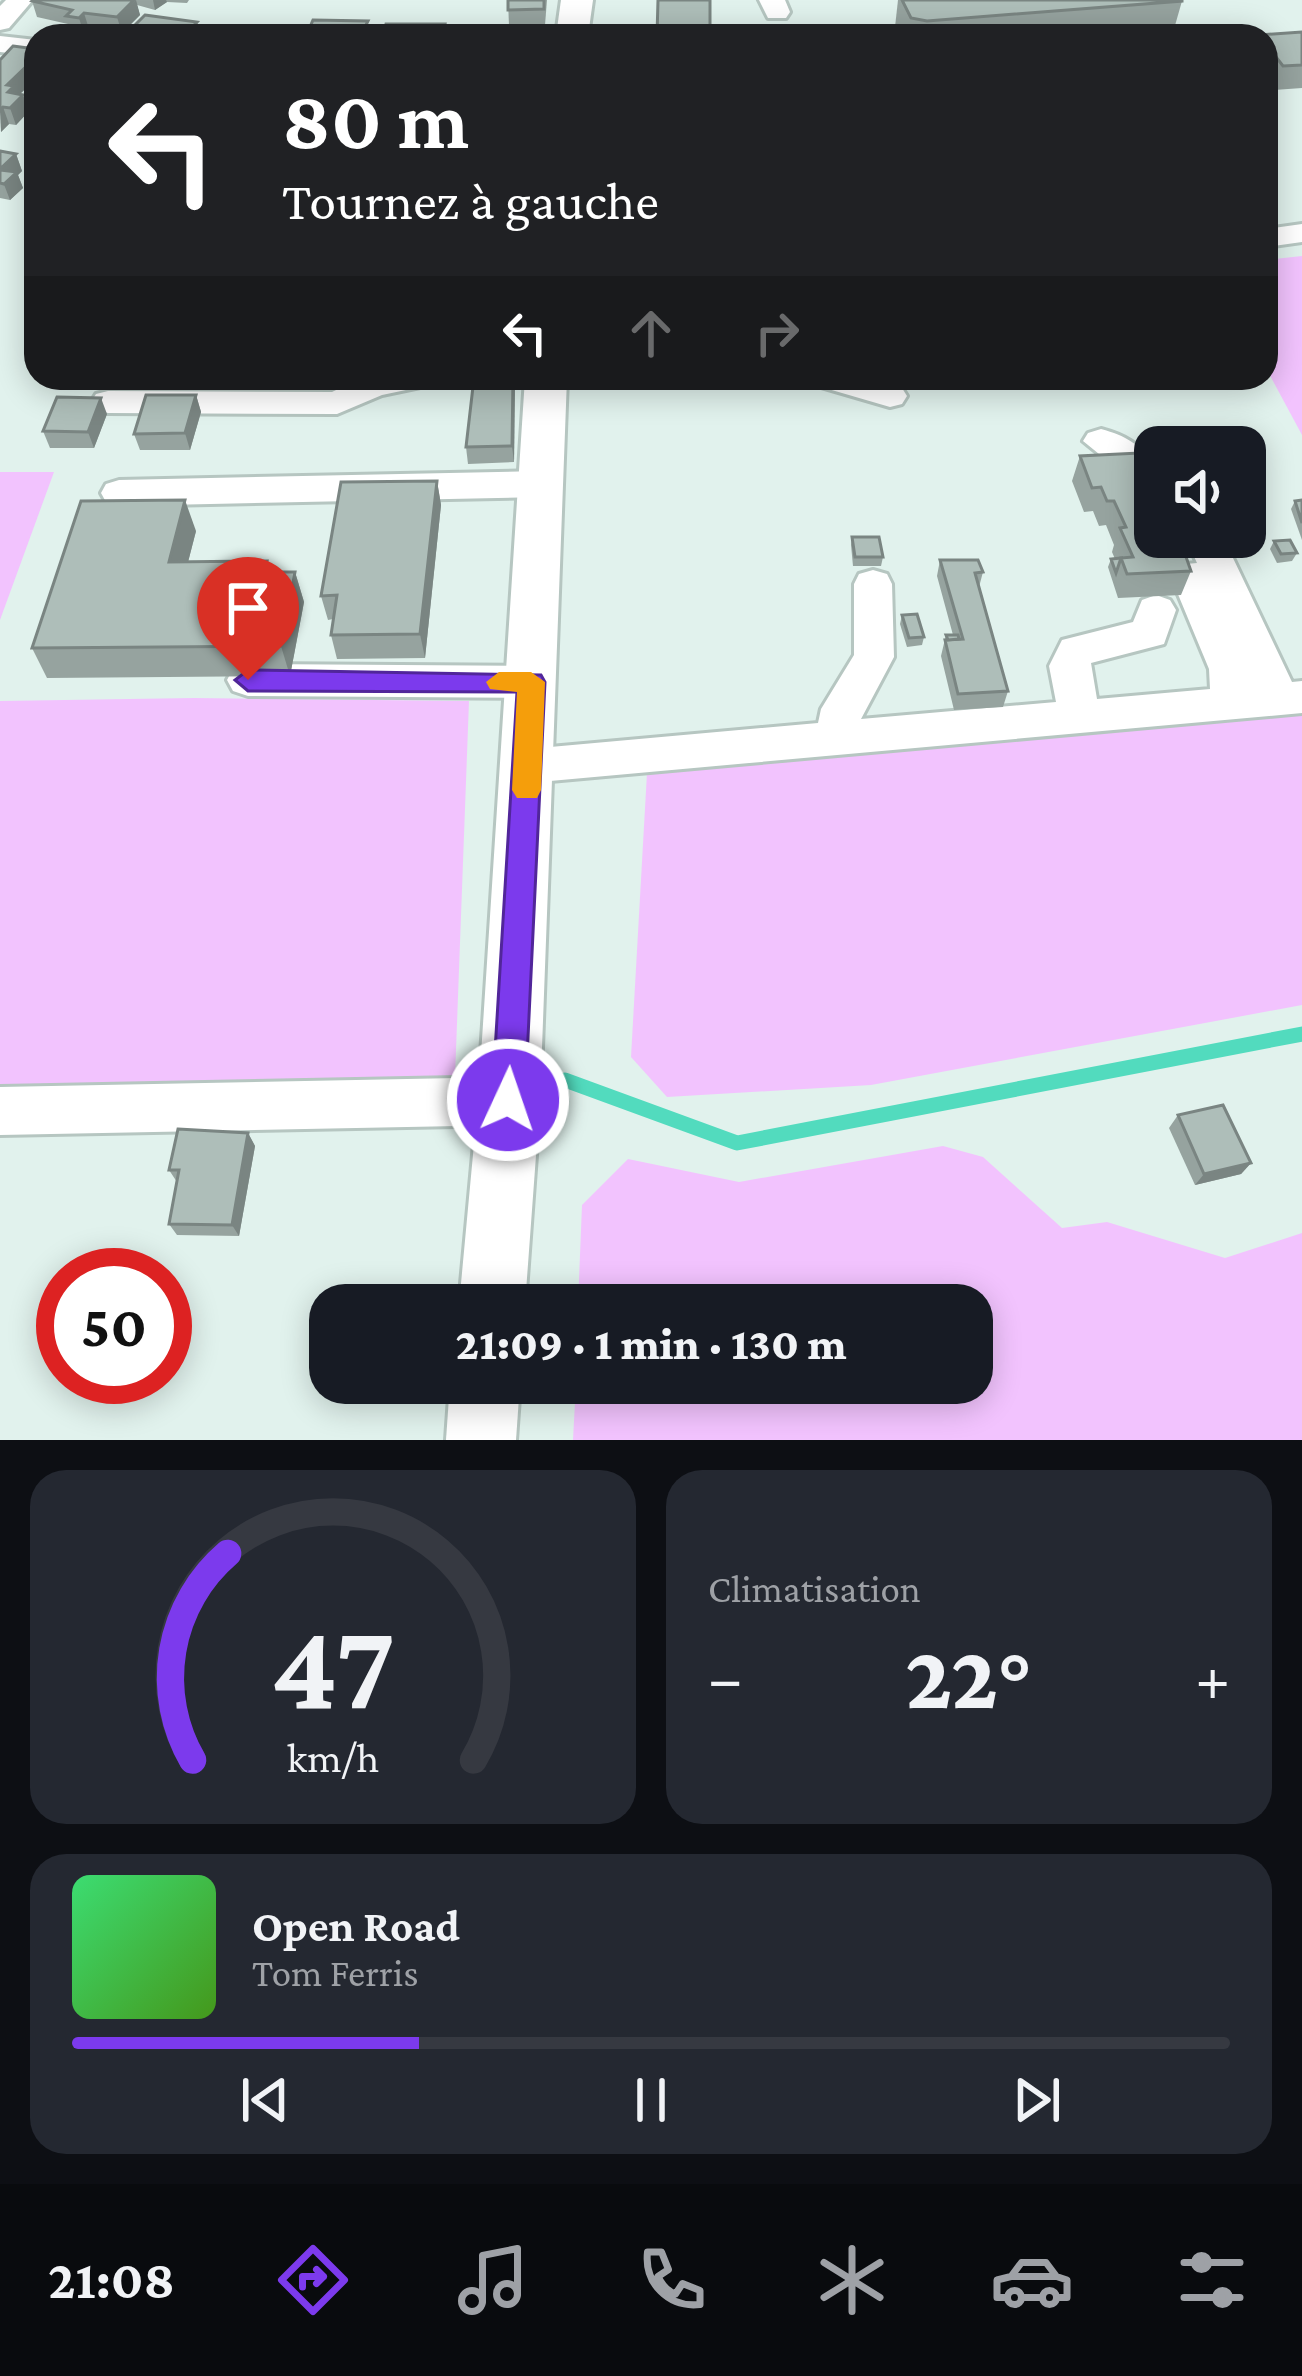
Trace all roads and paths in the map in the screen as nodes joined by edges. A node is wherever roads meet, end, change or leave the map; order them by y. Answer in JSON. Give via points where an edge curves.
{"nodes":[{"id":1,"x":20,"y":0,"type":"edge"},
{"id":2,"x":0,"y":22,"type":"edge"},
{"id":3,"x":365,"y":390,"type":"edge"},
{"id":4,"x":545,"y":390,"type":"edge"},
{"id":5,"x":870,"y":390,"type":"edge"},
{"id":6,"x":890,"y":396,"type":"dead end"},
{"id":7,"x":108,"y":403,"type":"dead end"},
{"id":8,"x":1101,"y":441,"type":"dead end"},
{"id":9,"x":1134,"y":463,"type":"edge"},
{"id":10,"x":541,"y":484,"type":"junction"},
{"id":11,"x":119,"y":494,"type":"dead end"},
{"id":12,"x":1182,"y":558,"type":"edge"},
{"id":13,"x":1215,"y":558,"type":"edge"},
{"id":14,"x":873,"y":584,"type":"dead end"},
{"id":15,"x":1156,"y":610,"type":"dead end"},
{"id":16,"x":248,"y":680,"type":"edge"},
{"id":17,"x":531,"y":682,"type":"junction"},
{"id":18,"x":1290,"y":698,"type":"edge"},
{"id":19,"x":1232,"y":704,"type":"junction"},
{"id":20,"x":1079,"y":718,"type":"junction"},
{"id":21,"x":836,"y":739,"type":"junction"},
{"id":22,"x":528,"y":766,"type":"junction"},
{"id":23,"x":508,"y":1100,"type":"junction"},
{"id":24,"x":0,"y":1111,"type":"edge"},
{"id":25,"x":494,"y":1284,"type":"edge"},
{"id":26,"x":484,"y":1404,"type":"edge"},
{"id":27,"x":481,"y":1440,"type":"edge"}],
"edges":[{"from":1,"to":2,"type":"street"},
{"from":3,"to":7,"type":"street","via":[[337,404]]},
{"from":4,"to":10,"type":"main road"},
{"from":5,"to":6,"type":"street"},
{"from":8,"to":9,"type":"street"},
{"from":10,"to":11,"type":"street"},
{"from":10,"to":17,"type":"main road"},
{"from":12,"to":19,"type":"street","via":[[1229,669]]},
{"from":13,"to":18,"type":"street"},
{"from":14,"to":21,"type":"street","via":[[874,657],[842,709]]},
{"from":15,"to":20,"type":"street","via":[[1150,633],[1076,651],[1069,666]]},
{"from":16,"to":17,"type":"street"},
{"from":17,"to":22,"type":"main road"},
{"from":18,"to":19,"type":"street"},
{"from":19,"to":20,"type":"street"},
{"from":20,"to":21,"type":"street"},
{"from":21,"to":22,"type":"street"},
{"from":22,"to":23,"type":"main road"},
{"from":23,"to":24,"type":"street"},
{"from":23,"to":25,"type":"main road"},
{"from":26,"to":27,"type":"main road"}]}
